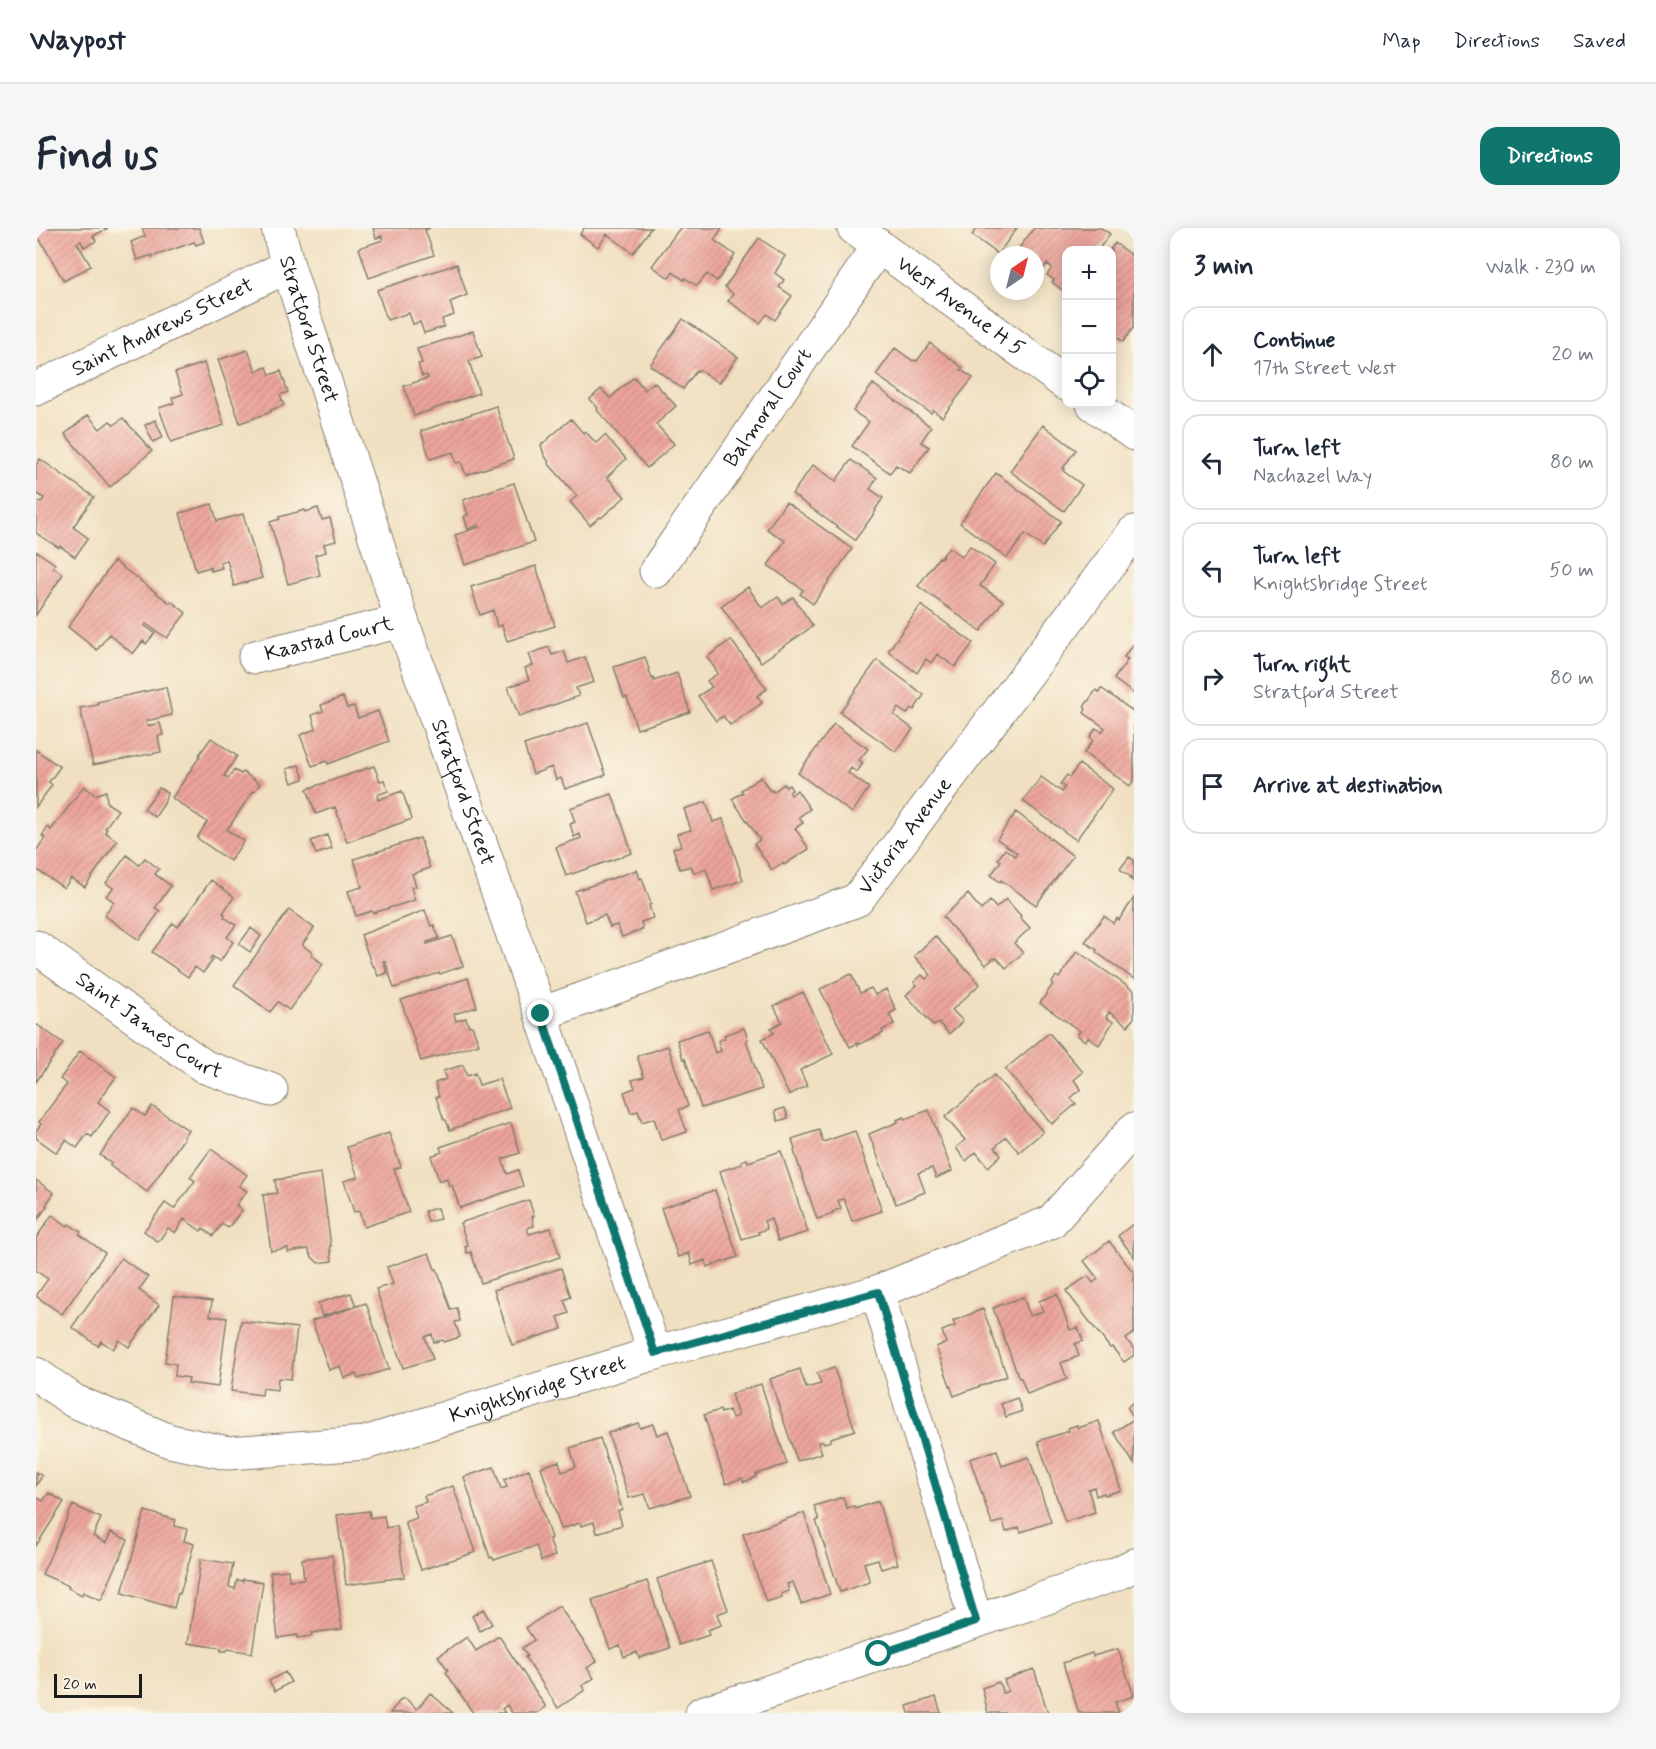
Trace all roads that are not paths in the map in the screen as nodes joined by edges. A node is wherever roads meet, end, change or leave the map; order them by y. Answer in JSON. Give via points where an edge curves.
{"nodes":[{"id":1,"x":278,"y":228,"type":"edge"},
{"id":2,"x":867,"y":237,"type":"edge"},
{"id":3,"x":288,"y":266,"type":"junction"},
{"id":4,"x":1062,"y":381,"type":"edge"},
{"id":5,"x":36,"y":389,"type":"edge"},
{"id":6,"x":1098,"y":408,"type":"edge"},
{"id":7,"x":1134,"y":434,"type":"edge"},
{"id":8,"x":1134,"y":532,"type":"edge"},
{"id":9,"x":656,"y":571,"type":"dead end"},
{"id":10,"x":402,"y":621,"type":"junction"},
{"id":11,"x":255,"y":657,"type":"dead end"},
{"id":12,"x":36,"y":947,"type":"edge"},
{"id":13,"x":541,"y":1014,"type":"junction"},
{"id":14,"x":271,"y":1090,"type":"dead end"},
{"id":15,"x":1134,"y":1129,"type":"edge"},
{"id":16,"x":878,"y":1292,"type":"junction"},
{"id":17,"x":655,"y":1353,"type":"junction"},
{"id":18,"x":36,"y":1374,"type":"edge"},
{"id":19,"x":1134,"y":1565,"type":"edge"},
{"id":20,"x":976,"y":1621,"type":"junction"},
{"id":21,"x":763,"y":1704,"type":"edge"},
{"id":22,"x":702,"y":1713,"type":"edge"}],
"edges":[{"from":1,"to":3,"type":"street","name":"Stratford Street"},
{"from":2,"to":4,"type":"street","name":"West Avenue H 5"},
{"from":2,"to":9,"type":"street","name":"Balmoral Court"},
{"from":3,"to":5,"type":"street","name":"Saint Andrews Street"},
{"from":3,"to":10,"type":"street","name":"Stratford Street"},
{"from":6,"to":7,"type":"street"},
{"from":8,"to":13,"type":"street","name":"Victoria Avenue","via":[[857,900]]},
{"from":10,"to":11,"type":"street","name":"Kaastad Court"},
{"from":10,"to":13,"type":"street","name":"Stratford Street"},
{"from":12,"to":14,"type":"street","name":"Saint James Court","via":[[205,1067]]},
{"from":13,"to":17,"type":"street","name":"Stratford Street"},
{"from":15,"to":16,"type":"street","name":"Knightsbridge Street","via":[[1051,1222]]},
{"from":16,"to":17,"type":"street","name":"Knightsbridge Street"},
{"from":16,"to":20,"type":"street"},
{"from":17,"to":18,"type":"street","name":"Knightsbridge Street","via":[[365,1443],[228,1453],[170,1441],[74,1401]]},
{"from":19,"to":20,"type":"street","via":[[1116,1575]]},
{"from":20,"to":21,"type":"street"},
{"from":21,"to":22,"type":"street"}]}
